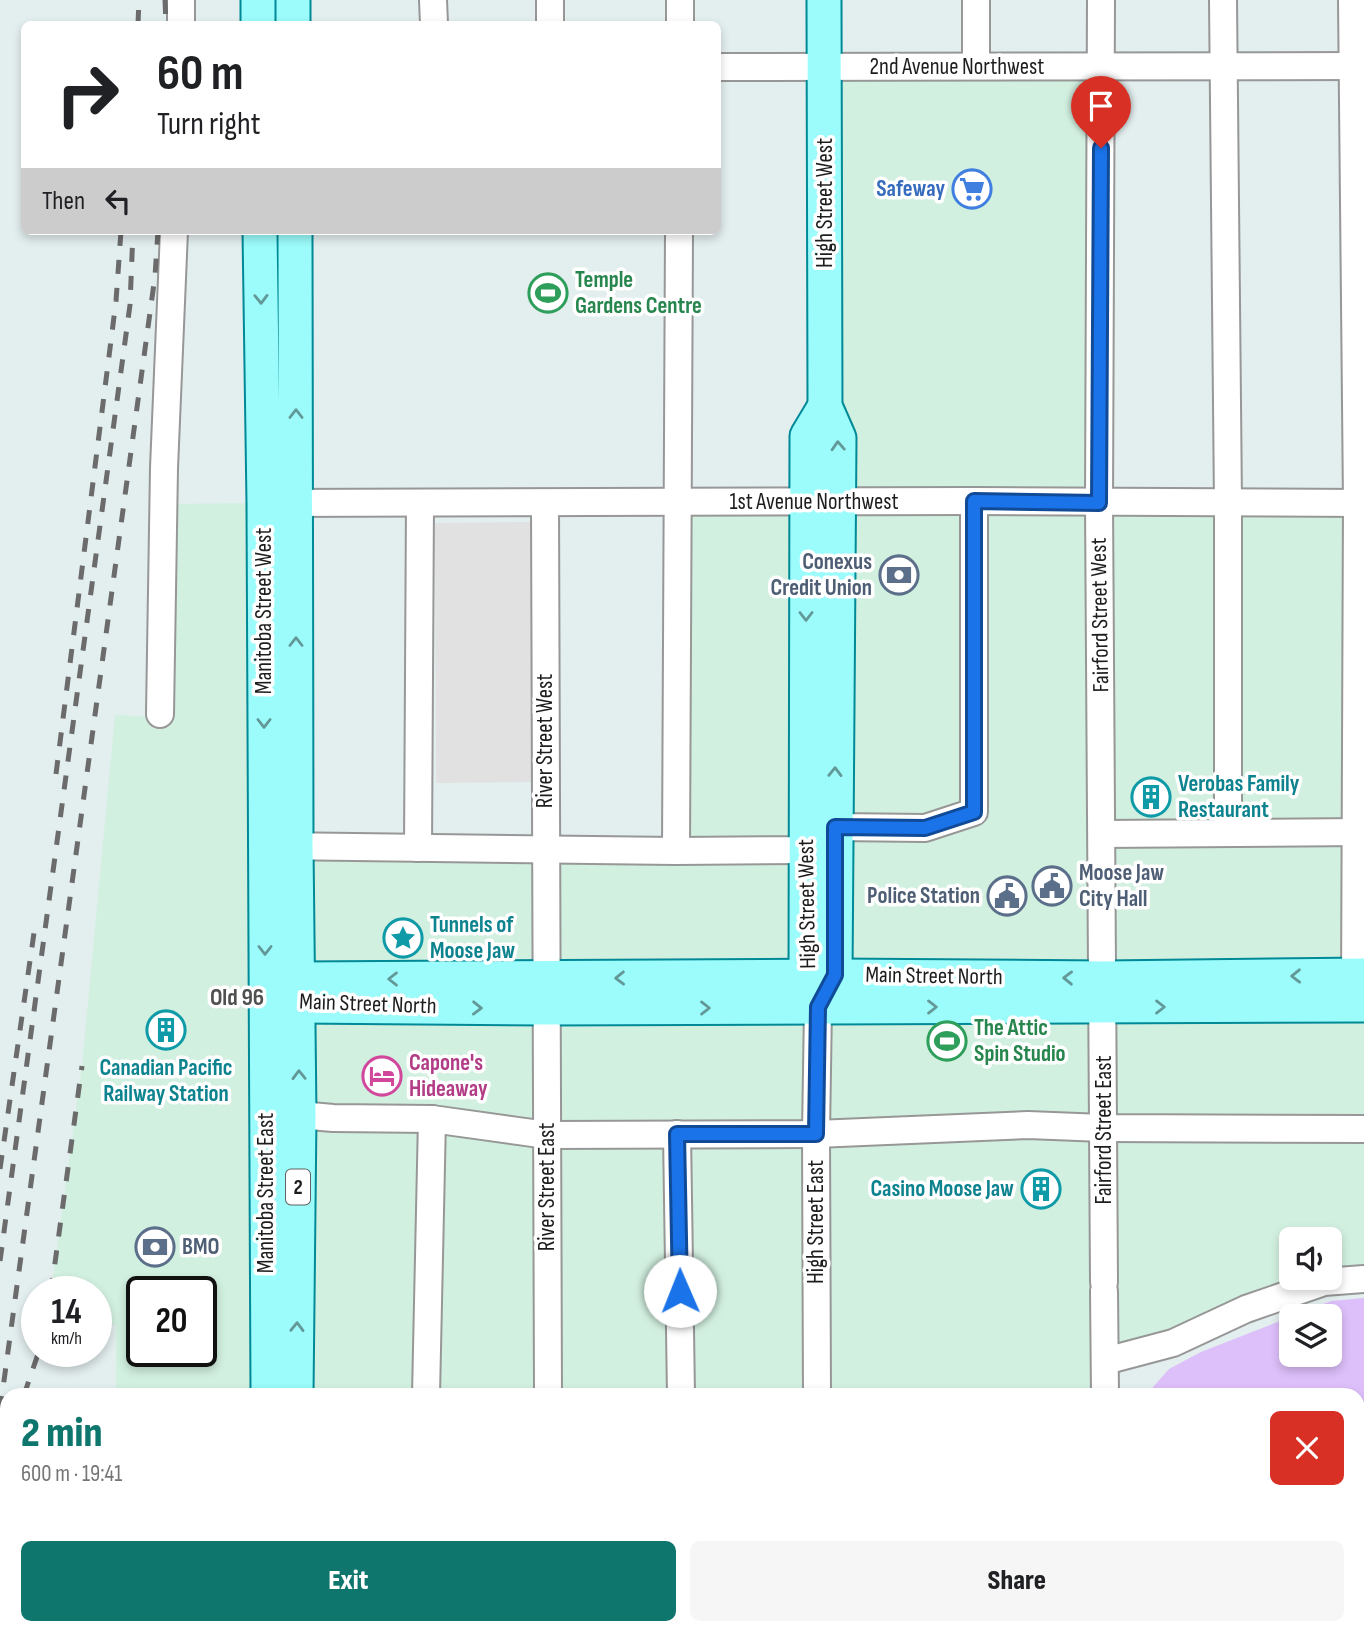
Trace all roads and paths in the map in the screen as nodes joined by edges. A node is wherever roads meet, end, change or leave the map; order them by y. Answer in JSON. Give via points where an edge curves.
{"nodes":[{"id":1,"x":181,"y":0,"type":"edge"},
{"id":2,"x":258,"y":0,"type":"edge"},
{"id":3,"x":293,"y":0,"type":"edge"},
{"id":4,"x":433,"y":0,"type":"edge"},
{"id":5,"x":550,"y":0,"type":"edge"},
{"id":6,"x":680,"y":0,"type":"edge"},
{"id":7,"x":824,"y":0,"type":"edge"},
{"id":8,"x":975,"y":0,"type":"edge"},
{"id":9,"x":1101,"y":0,"type":"edge"},
{"id":10,"x":1223,"y":0,"type":"edge"},
{"id":11,"x":1352,"y":0,"type":"edge"},
{"id":12,"x":181,"y":21,"type":"edge"},
{"id":13,"x":258,"y":21,"type":"edge"},
{"id":14,"x":293,"y":21,"type":"edge"},
{"id":15,"x":434,"y":21,"type":"edge"},
{"id":16,"x":550,"y":21,"type":"edge"},
{"id":17,"x":680,"y":21,"type":"edge"},
{"id":18,"x":975,"y":66,"type":"junction"},
{"id":19,"x":1101,"y":66,"type":"junction"},
{"id":20,"x":1223,"y":66,"type":"junction"},
{"id":21,"x":1358,"y":66,"type":"edge"},
{"id":22,"x":721,"y":67,"type":"edge"},
{"id":23,"x":825,"y":67,"type":"junction"},
{"id":24,"x":174,"y":235,"type":"edge"},
{"id":25,"x":260,"y":235,"type":"edge"},
{"id":26,"x":295,"y":235,"type":"edge"},
{"id":27,"x":679,"y":235,"type":"edge"},
{"id":28,"x":974,"y":501,"type":"junction"},
{"id":29,"x":264,"y":503,"type":"junction"},
{"id":30,"x":297,"y":503,"type":"junction"},
{"id":31,"x":420,"y":503,"type":"junction"},
{"id":32,"x":545,"y":503,"type":"junction"},
{"id":33,"x":678,"y":503,"type":"junction"},
{"id":34,"x":822,"y":503,"type":"junction"},
{"id":35,"x":1099,"y":503,"type":"junction"},
{"id":36,"x":1228,"y":503,"type":"junction"},
{"id":37,"x":1361,"y":503,"type":"edge"},
{"id":38,"x":160,"y":714,"type":"dead end"},
{"id":39,"x":835,"y":827,"type":"junction"},
{"id":40,"x":1360,"y":832,"type":"edge"},
{"id":41,"x":1228,"y":833,"type":"junction"},
{"id":42,"x":1102,"y":834,"type":"junction"},
{"id":43,"x":280,"y":846,"type":"junction"},
{"id":44,"x":418,"y":848,"type":"junction"},
{"id":45,"x":546,"y":849,"type":"junction"},
{"id":46,"x":806,"y":850,"type":"junction"},
{"id":47,"x":676,"y":851,"type":"junction"},
{"id":48,"x":820,"y":976,"type":"junction"},
{"id":49,"x":1360,"y":990,"type":"edge"},
{"id":50,"x":265,"y":991,"type":"junction"},
{"id":51,"x":298,"y":992,"type":"junction"},
{"id":52,"x":546,"y":993,"type":"junction"},
{"id":53,"x":1104,"y":993,"type":"junction"},
{"id":54,"x":818,"y":1007,"type":"junction"},
{"id":55,"x":299,"y":1115,"type":"junction"},
{"id":56,"x":432,"y":1119,"type":"junction"},
{"id":57,"x":1103,"y":1128,"type":"junction"},
{"id":58,"x":1364,"y":1129,"type":"edge"},
{"id":59,"x":677,"y":1134,"type":"junction"},
{"id":60,"x":816,"y":1134,"type":"junction"},
{"id":61,"x":547,"y":1135,"type":"junction"},
{"id":62,"x":1364,"y":1279,"type":"edge"},
{"id":63,"x":1105,"y":1361,"type":"junction"},
{"id":64,"x":268,"y":1388,"type":"edge"},
{"id":65,"x":296,"y":1388,"type":"edge"},
{"id":66,"x":426,"y":1388,"type":"edge"},
{"id":67,"x":548,"y":1388,"type":"edge"},
{"id":68,"x":681,"y":1388,"type":"edge"},
{"id":69,"x":817,"y":1388,"type":"edge"},
{"id":70,"x":1105,"y":1388,"type":"edge"}],
"edges":[{"from":1,"to":12,"type":"street"},
{"from":2,"to":13,"type":"main road"},
{"from":3,"to":14,"type":"main road"},
{"from":4,"to":15,"type":"street"},
{"from":5,"to":16,"type":"street"},
{"from":6,"to":17,"type":"street"},
{"from":7,"to":23,"type":"main road","name":"High Street West"},
{"from":8,"to":18,"type":"street"},
{"from":9,"to":19,"type":"street","name":"Fairford Street West"},
{"from":10,"to":20,"type":"street"},
{"from":11,"to":21,"type":"street"},
{"from":18,"to":19,"type":"street","name":"2nd Avenue Northwest"},
{"from":18,"to":23,"type":"street","name":"2nd Avenue Northwest"},
{"from":19,"to":20,"type":"street","name":"2nd Avenue Northwest"},
{"from":19,"to":35,"type":"street","name":"Fairford Street West"},
{"from":20,"to":21,"type":"street","name":"2nd Avenue Northwest"},
{"from":20,"to":36,"type":"street"},
{"from":21,"to":37,"type":"street"},
{"from":22,"to":23,"type":"street","name":"2nd Avenue Northwest"},
{"from":23,"to":34,"type":"main road","name":"High Street West","via":[[825,406],[839,438]]},
{"from":24,"to":38,"type":"street"},
{"from":25,"to":29,"type":"main road","name":"Manitoba Street West","one_way":true},
{"from":30,"to":26,"type":"main road","name":"Manitoba Street West","one_way":true},
{"from":27,"to":33,"type":"street"},
{"from":28,"to":34,"type":"street","name":"1st Avenue Northwest"},
{"from":28,"to":35,"type":"street","name":"1st Avenue Northwest"},
{"from":28,"to":39,"type":"street","via":[[974,812],[925,828]]},
{"from":29,"to":30,"type":"street","name":"1st Avenue Northwest"},
{"from":29,"to":43,"type":"main road","name":"Manitoba Street West","one_way":true},
{"from":30,"to":31,"type":"street","name":"1st Avenue Northwest"},
{"from":43,"to":30,"type":"main road","name":"Manitoba Street West","one_way":true},
{"from":31,"to":32,"type":"street","name":"1st Avenue Northwest"},
{"from":31,"to":44,"type":"street"},
{"from":32,"to":33,"type":"street","name":"1st Avenue Northwest"},
{"from":32,"to":45,"type":"street","name":"River Street West"},
{"from":33,"to":34,"type":"street","name":"1st Avenue Northwest"},
{"from":33,"to":47,"type":"street"},
{"from":39,"to":34,"type":"main road","name":"High Street West","one_way":true},
{"from":34,"to":46,"type":"main road","name":"High Street West","one_way":true},
{"from":35,"to":36,"type":"street","name":"1st Avenue Northwest"},
{"from":35,"to":42,"type":"street","name":"Fairford Street West"},
{"from":36,"to":37,"type":"street","name":"1st Avenue Northwest"},
{"from":36,"to":41,"type":"street"},
{"from":37,"to":40,"type":"street"},
{"from":39,"to":46,"type":"street"},
{"from":39,"to":48,"type":"main road","name":"High Street West"},
{"from":40,"to":41,"type":"street"},
{"from":40,"to":49,"type":"street"},
{"from":41,"to":42,"type":"street"},
{"from":42,"to":53,"type":"street","name":"Fairford Street West"},
{"from":43,"to":44,"type":"street"},
{"from":43,"to":50,"type":"main road","name":"Manitoba Street West","one_way":true},
{"from":43,"to":51,"type":"main road","name":"Manitoba Street West"},
{"from":44,"to":45,"type":"street"},
{"from":45,"to":47,"type":"street"},
{"from":45,"to":52,"type":"street","name":"River Street West"},
{"from":46,"to":47,"type":"street"},
{"from":46,"to":48,"type":"main road","name":"High Street West"},
{"from":48,"to":52,"type":"main road","name":"Main Street North","one_way":true},
{"from":53,"to":48,"type":"main road","name":"Main Street North","one_way":true},
{"from":48,"to":54,"type":"main road","name":"High Street West"},
{"from":49,"to":53,"type":"main road","name":"Main Street North"},
{"from":50,"to":51,"type":"main road","name":"Main Street North"},
{"from":50,"to":64,"type":"main road","name":"Manitoba Street East"},
{"from":51,"to":52,"type":"main road","name":"Main Street North"},
{"from":55,"to":51,"type":"main road","name":"Manitoba Street East","number":"2","one_way":true},
{"from":52,"to":54,"type":"main road","name":"Main Street North","one_way":true},
{"from":52,"to":61,"type":"street","name":"River Street East"},
{"from":54,"to":53,"type":"main road","name":"Main Street North","one_way":true},
{"from":53,"to":57,"type":"street","name":"Fairford Street East"},
{"from":54,"to":60,"type":"street","name":"High Street East"},
{"from":55,"to":56,"type":"street"},
{"from":65,"to":55,"type":"main road","name":"Manitoba Street East","number":"2","one_way":true},
{"from":56,"to":61,"type":"street"},
{"from":56,"to":66,"type":"street"},
{"from":57,"to":58,"type":"street"},
{"from":57,"to":60,"type":"street","via":[[1028,1125]]},
{"from":57,"to":63,"type":"street","name":"Fairford Street East"},
{"from":59,"to":60,"type":"street"},
{"from":59,"to":61,"type":"street"},
{"from":59,"to":68,"type":"street"},
{"from":60,"to":69,"type":"street","name":"High Street East"},
{"from":61,"to":67,"type":"street","name":"River Street East"},
{"from":62,"to":63,"type":"street","via":[[1324,1282],[1246,1309],[1173,1343]]},
{"from":63,"to":70,"type":"street","name":"Fairford Street East"}]}
